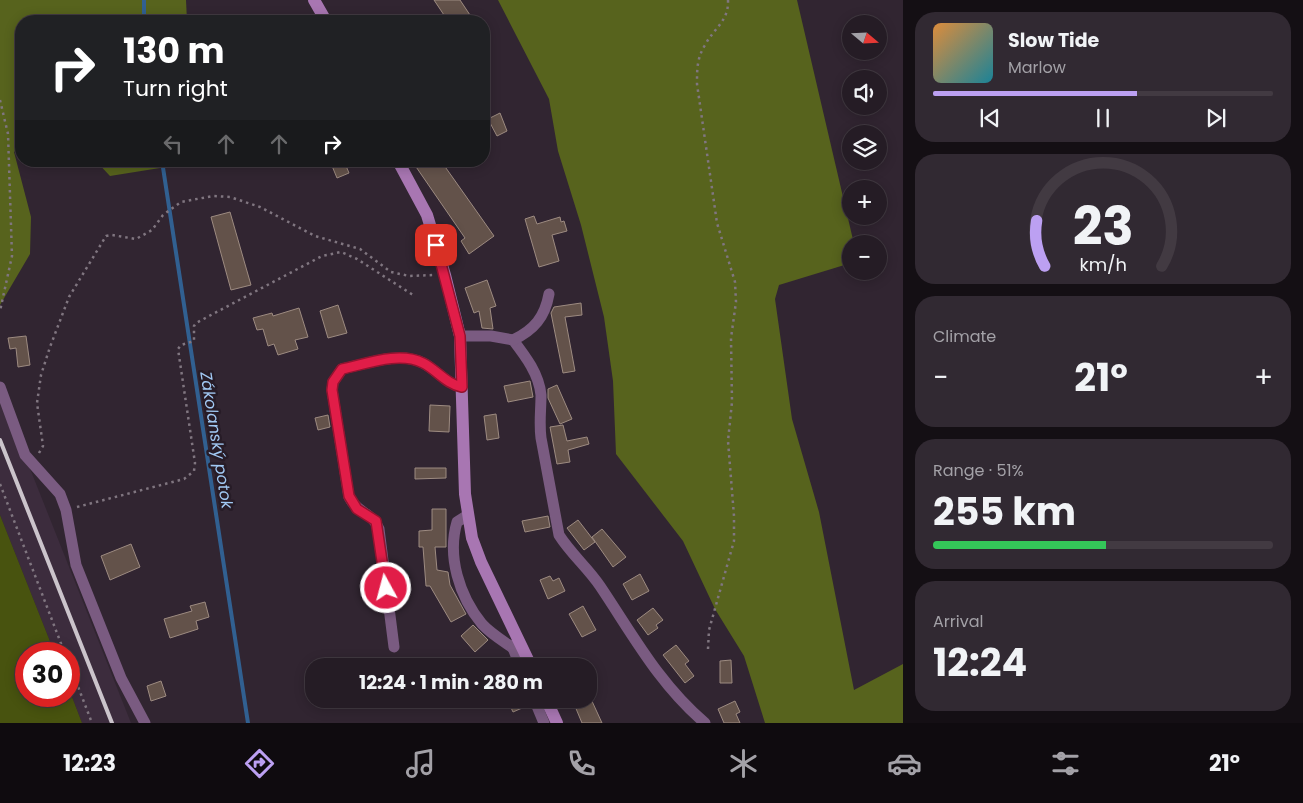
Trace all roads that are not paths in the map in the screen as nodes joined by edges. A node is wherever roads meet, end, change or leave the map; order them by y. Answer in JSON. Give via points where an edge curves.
{"nodes":[{"id":1,"x":314,"y":0,"type":"edge"},
{"id":2,"x":323,"y":15,"type":"edge"},
{"id":3,"x":401,"y":167,"type":"edge"},
{"id":4,"x":549,"y":294,"type":"dead end"},
{"id":5,"x":460,"y":336,"type":"junction"},
{"id":6,"x":513,"y":340,"type":"junction"},
{"id":7,"x":0,"y":387,"type":"edge"},
{"id":8,"x":462,"y":387,"type":"junction"},
{"id":9,"x":468,"y":515,"type":"junction"},
{"id":10,"x":516,"y":644,"type":"junction"},
{"id":11,"x":394,"y":647,"type":"dead end"},
{"id":12,"x":519,"y":658,"type":"edge"},
{"id":13,"x":526,"y":658,"type":"edge"},
{"id":14,"x":538,"y":708,"type":"edge"},
{"id":15,"x":550,"y":708,"type":"edge"},
{"id":16,"x":145,"y":723,"type":"edge"},
{"id":17,"x":544,"y":723,"type":"edge"},
{"id":18,"x":557,"y":723,"type":"edge"},
{"id":19,"x":705,"y":723,"type":"edge"}],
"edges":[{"from":1,"to":2,"type":"main road"},
{"from":3,"to":5,"type":"main road","via":[[427,215]]},
{"from":4,"to":6,"type":"street","via":[[538,324]]},
{"from":5,"to":6,"type":"street"},
{"from":5,"to":8,"type":"main road"},
{"from":6,"to":19,"type":"street","via":[[536,373],[540,386],[539,425],[559,535],[599,584],[626,629],[670,690]]},
{"from":7,"to":16,"type":"street","via":[[25,455],[55,486],[66,510],[76,565],[121,678]]},
{"from":8,"to":9,"type":"main road","via":[[463,462]]},
{"from":8,"to":11,"type":"street","via":[[449,383],[421,362],[405,359],[342,369],[333,382],[349,496],[357,509],[376,521],[378,529]]},
{"from":9,"to":10,"type":"main road","via":[[481,562]]},
{"from":9,"to":10,"type":"street","via":[[457,522],[453,535],[457,576],[483,625]]},
{"from":10,"to":12,"type":"street"},
{"from":10,"to":13,"type":"main road"},
{"from":14,"to":17,"type":"street"},
{"from":15,"to":18,"type":"main road"}]}
